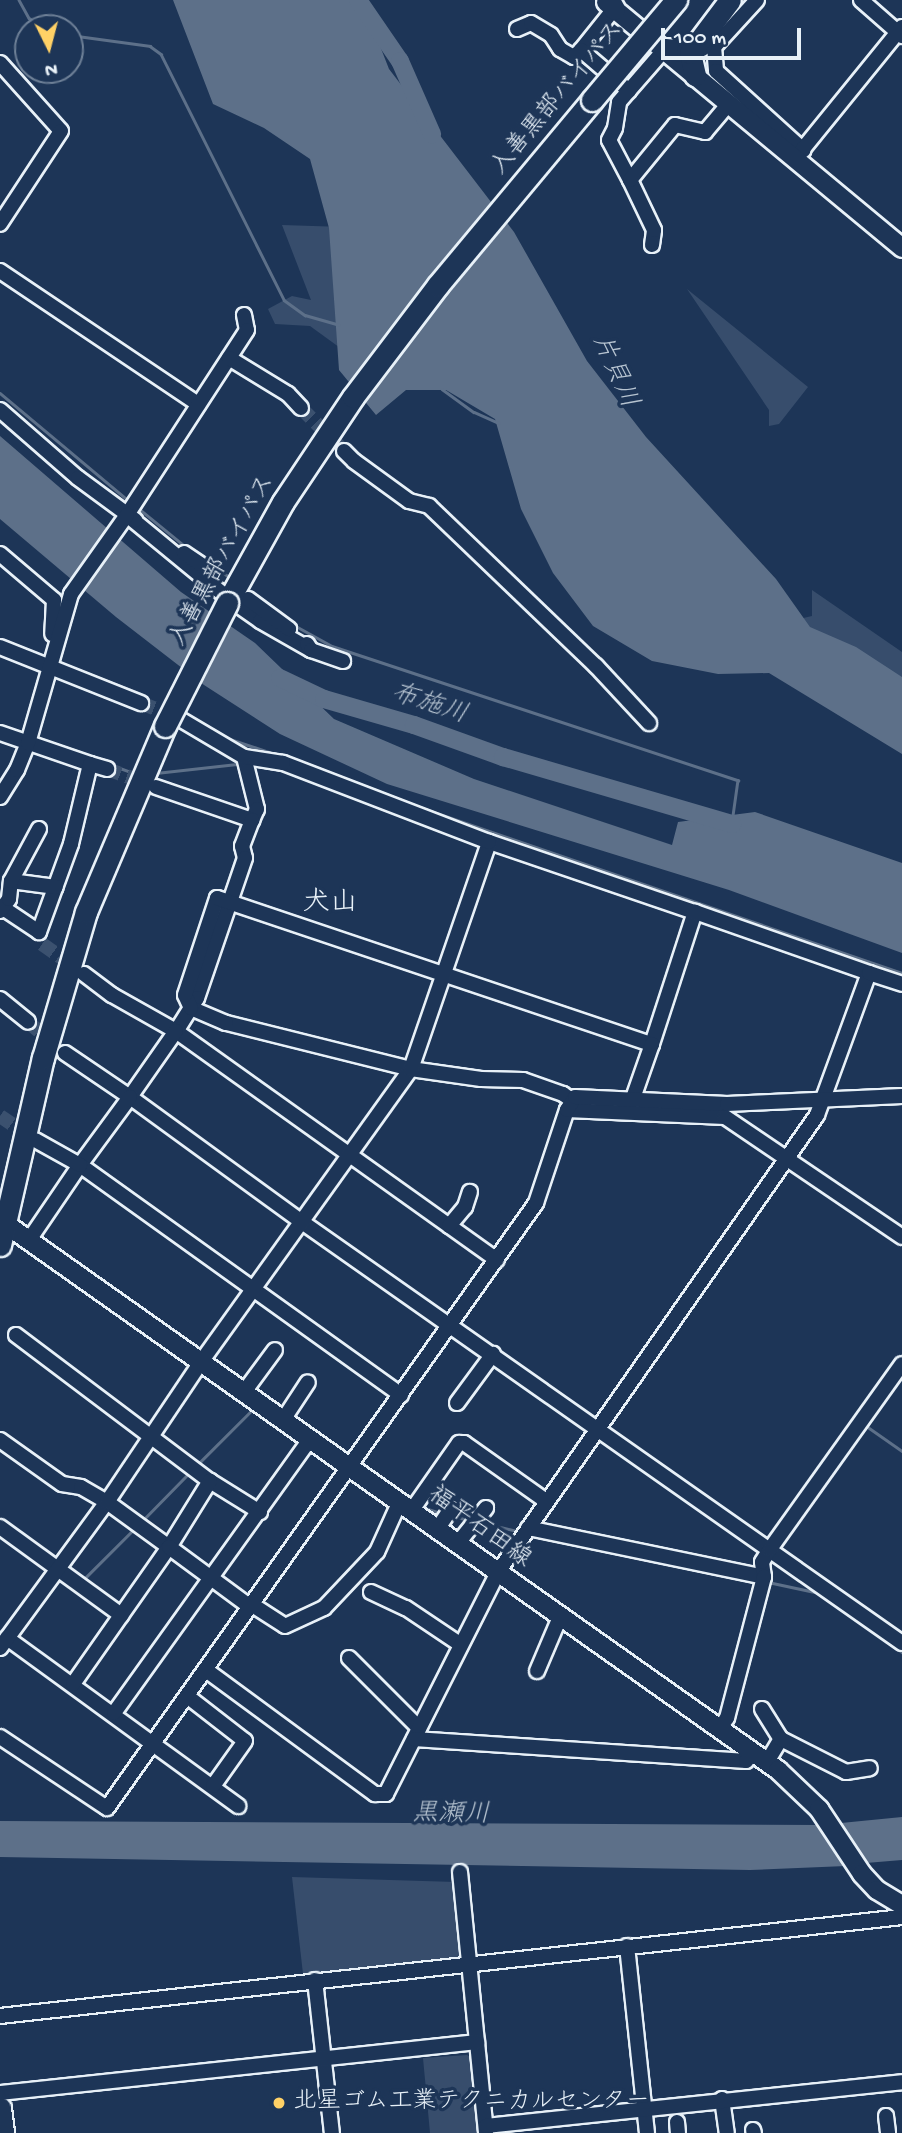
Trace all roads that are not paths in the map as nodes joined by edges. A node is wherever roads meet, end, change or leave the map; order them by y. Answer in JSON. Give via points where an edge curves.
{"nodes":[{"id":1,"x":676,"y":0,"type":"edge"},
{"id":2,"x":730,"y":0,"type":"edge"},
{"id":3,"x":736,"y":0,"type":"edge"},
{"id":4,"x":757,"y":0,"type":"edge"},
{"id":5,"x":613,"y":2,"type":"edge"},
{"id":6,"x":868,"y":2,"type":"edge"},
{"id":7,"x":517,"y":29,"type":"dead end"},
{"id":8,"x":901,"y":32,"type":"edge"},
{"id":9,"x":581,"y":50,"type":"junction"},
{"id":10,"x":687,"y":54,"type":"junction"},
{"id":11,"x":0,"y":63,"type":"edge"},
{"id":12,"x":629,"y":91,"type":"junction"},
{"id":13,"x":729,"y":103,"type":"junction"},
{"id":14,"x":778,"y":144,"type":"junction"},
{"id":15,"x":799,"y":154,"type":"junction"},
{"id":16,"x":630,"y":180,"type":"junction"},
{"id":17,"x":0,"y":224,"type":"edge"},
{"id":18,"x":652,"y":245,"type":"dead end"},
{"id":19,"x":902,"y":248,"type":"edge"},
{"id":20,"x":0,"y":271,"type":"edge"},
{"id":21,"x":244,"y":315,"type":"dead end"},
{"id":22,"x":229,"y":358,"type":"junction"},
{"id":23,"x":198,"y":404,"type":"junction"},
{"id":24,"x":301,"y":408,"type":"tunnel mouth"},
{"id":25,"x":0,"y":410,"type":"edge"},
{"id":26,"x":344,"y":450,"type":"tunnel mouth"},
{"id":27,"x":125,"y":519,"type":"junction"},
{"id":28,"x":0,"y":554,"type":"edge"},
{"id":29,"x":209,"y":570,"type":"tunnel mouth"},
{"id":30,"x":235,"y":600,"type":"junction"},
{"id":31,"x":0,"y":647,"type":"edge"},
{"id":32,"x":56,"y":652,"type":"junction"},
{"id":33,"x":342,"y":661,"type":"dead end"},
{"id":34,"x":52,"y":668,"type":"junction"},
{"id":35,"x":141,"y":703,"type":"tunnel mouth"},
{"id":36,"x":172,"y":722,"type":"junction"},
{"id":37,"x":649,"y":723,"type":"dead end"},
{"id":38,"x":0,"y":733,"type":"edge"},
{"id":39,"x":28,"y":743,"type":"junction"},
{"id":40,"x":244,"y":757,"type":"junction"},
{"id":41,"x":90,"y":764,"type":"junction"},
{"id":42,"x":107,"y":769,"type":"tunnel mouth"},
{"id":43,"x":156,"y":787,"type":"tunnel mouth"},
{"id":44,"x":0,"y":797,"type":"edge"},
{"id":45,"x":252,"y":820,"type":"junction"},
{"id":46,"x":39,"y":829,"type":"dead end"},
{"id":47,"x":489,"y":842,"type":"junction"},
{"id":48,"x":11,"y":881,"type":"junction"},
{"id":49,"x":56,"y":887,"type":"junction"},
{"id":50,"x":230,"y":901,"type":"junction"},
{"id":51,"x":1,"y":911,"type":"edge"},
{"id":52,"x":695,"y":912,"type":"junction"},
{"id":53,"x":42,"y":943,"type":"tunnel mouth"},
{"id":54,"x":869,"y":972,"type":"junction"},
{"id":55,"x":84,"y":974,"type":"tunnel mouth"},
{"id":56,"x":443,"y":974,"type":"junction"},
{"id":57,"x":902,"y":984,"type":"edge"},
{"id":58,"x":0,"y":999,"type":"edge"},
{"id":59,"x":191,"y":1009,"type":"junction"},
{"id":60,"x":29,"y":1022,"type":"tunnel mouth"},
{"id":61,"x":176,"y":1031,"type":"junction"},
{"id":62,"x":652,"y":1044,"type":"junction"},
{"id":63,"x":65,"y":1053,"type":"tunnel mouth"},
{"id":64,"x":411,"y":1069,"type":"junction"},
{"id":65,"x":902,"y":1096,"type":"edge"},
{"id":66,"x":130,"y":1097,"type":"junction"},
{"id":67,"x":825,"y":1100,"type":"junction"},
{"id":68,"x":632,"y":1101,"type":"junction"},
{"id":69,"x":570,"y":1105,"type":"junction"},
{"id":70,"x":35,"y":1140,"type":"tunnel mouth"},
{"id":71,"x":348,"y":1155,"type":"junction"},
{"id":72,"x":788,"y":1157,"type":"junction"},
{"id":73,"x":80,"y":1165,"type":"junction"},
{"id":74,"x":470,"y":1192,"type":"dead end"},
{"id":75,"x":2,"y":1221,"type":"edge"},
{"id":76,"x":302,"y":1222,"type":"junction"},
{"id":77,"x":449,"y":1226,"type":"junction"},
{"id":78,"x":902,"y":1237,"type":"edge"},
{"id":79,"x":29,"y":1240,"type":"junction"},
{"id":80,"x":0,"y":1245,"type":"edge"},
{"id":81,"x":497,"y":1260,"type":"junction"},
{"id":82,"x":253,"y":1289,"type":"junction"},
{"id":83,"x":450,"y":1324,"type":"junction"},
{"id":84,"x":16,"y":1335,"type":"dead end"},
{"id":85,"x":275,"y":1350,"type":"dead end"},
{"id":86,"x":492,"y":1354,"type":"junction"},
{"id":87,"x":201,"y":1362,"type":"junction"},
{"id":88,"x":902,"y":1364,"type":"edge"},
{"id":89,"x":308,"y":1382,"type":"dead end"},
{"id":90,"x":244,"y":1392,"type":"junction"},
{"id":91,"x":401,"y":1395,"type":"junction"},
{"id":92,"x":457,"y":1403,"type":"dead end"},
{"id":93,"x":283,"y":1420,"type":"junction"},
{"id":94,"x":598,"y":1429,"type":"junction"},
{"id":95,"x":152,"y":1437,"type":"junction"},
{"id":96,"x":310,"y":1439,"type":"junction"},
{"id":97,"x":0,"y":1440,"type":"edge"},
{"id":98,"x":350,"y":1467,"type":"junction"},
{"id":99,"x":211,"y":1480,"type":"junction"},
{"id":100,"x":546,"y":1501,"type":"junction"},
{"id":101,"x":107,"y":1502,"type":"junction"},
{"id":102,"x":406,"y":1505,"type":"junction"},
{"id":103,"x":486,"y":1508,"type":"dead end"},
{"id":104,"x":450,"y":1510,"type":"dead end"},
{"id":105,"x":260,"y":1512,"type":"junction"},
{"id":106,"x":0,"y":1527,"type":"edge"},
{"id":107,"x":438,"y":1528,"type":"junction"},
{"id":108,"x":528,"y":1528,"type":"junction"},
{"id":109,"x":458,"y":1543,"type":"junction"},
{"id":110,"x":169,"y":1547,"type":"junction"},
{"id":111,"x":770,"y":1549,"type":"junction"},
{"id":112,"x":56,"y":1568,"type":"junction"},
{"id":113,"x":498,"y":1572,"type":"junction"},
{"id":114,"x":764,"y":1577,"type":"junction"},
{"id":115,"x":212,"y":1579,"type":"junction"},
{"id":116,"x":370,"y":1592,"type":"dead end"},
{"id":117,"x":250,"y":1605,"type":"junction"},
{"id":118,"x":121,"y":1615,"type":"junction"},
{"id":119,"x":559,"y":1617,"type":"junction"},
{"id":120,"x":3,"y":1643,"type":"edge"},
{"id":121,"x":902,"y":1643,"type":"edge"},
{"id":122,"x":461,"y":1645,"type":"junction"},
{"id":123,"x":349,"y":1658,"type":"dead end"},
{"id":124,"x":206,"y":1670,"type":"junction"},
{"id":125,"x":537,"y":1671,"type":"dead end"},
{"id":126,"x":73,"y":1684,"type":"junction"},
{"id":127,"x":187,"y":1696,"type":"junction"},
{"id":128,"x":762,"y":1709,"type":"dead end"},
{"id":129,"x":114,"y":1713,"type":"junction"},
{"id":130,"x":719,"y":1729,"type":"junction"},
{"id":131,"x":416,"y":1733,"type":"junction"},
{"id":132,"x":0,"y":1737,"type":"edge"},
{"id":133,"x":781,"y":1739,"type":"junction"},
{"id":134,"x":154,"y":1742,"type":"junction"},
{"id":135,"x":760,"y":1757,"type":"junction"},
{"id":136,"x":870,"y":1768,"type":"dead end"},
{"id":137,"x":213,"y":1786,"type":"junction"},
{"id":138,"x":239,"y":1806,"type":"dead end"},
{"id":139,"x":460,"y":1872,"type":"dead end"},
{"id":140,"x":902,"y":1905,"type":"edge"},
{"id":141,"x":902,"y":1917,"type":"edge"},
{"id":142,"x":627,"y":1946,"type":"junction"},
{"id":143,"x":468,"y":1963,"type":"junction"},
{"id":144,"x":315,"y":1980,"type":"junction"},
{"id":145,"x":0,"y":2016,"type":"edge"},
{"id":146,"x":477,"y":2042,"type":"junction"},
{"id":147,"x":325,"y":2058,"type":"junction"},
{"id":148,"x":902,"y":2082,"type":"edge"},
{"id":149,"x":0,"y":2093,"type":"edge"},
{"id":150,"x":722,"y":2099,"type":"junction"},
{"id":151,"x":0,"y":2108,"type":"edge"},
{"id":152,"x":645,"y":2108,"type":"junction"},
{"id":153,"x":886,"y":2116,"type":"dead end"},
{"id":154,"x":486,"y":2129,"type":"edge"},
{"id":155,"x":3,"y":2133,"type":"edge"},
{"id":156,"x":332,"y":2133,"type":"edge"},
{"id":157,"x":647,"y":2133,"type":"edge"},
{"id":158,"x":727,"y":2133,"type":"edge"},
{"id":159,"x":888,"y":2133,"type":"edge"}],
"edges":[{"from":1,"to":30,"type":"highway","name":"入善黒部バイパス","bridge":true,"via":[[438,285],[353,397],[283,502]]},
{"from":2,"to":10,"type":"highway"},
{"from":3,"to":10,"type":"highway"},
{"from":4,"to":15,"type":"street","via":[[714,47],[716,71]]},
{"from":5,"to":9,"type":"street"},
{"from":5,"to":10,"type":"main road"},
{"from":6,"to":8,"type":"street"},
{"from":7,"to":9,"type":"street","via":[[531,23],[574,58]]},
{"from":8,"to":15,"type":"street"},
{"from":9,"to":12,"type":"street"},
{"from":10,"to":12,"type":"street"},
{"from":10,"to":13,"type":"main road"},
{"from":10,"to":14,"type":"main road"},
{"from":11,"to":17,"type":"street","via":[[61,131]]},
{"from":12,"to":16,"type":"street","via":[[620,102],[609,140]]},
{"from":13,"to":14,"type":"main road"},
{"from":13,"to":16,"type":"street","via":[[705,132],[675,125]]},
{"from":14,"to":15,"type":"main road"},
{"from":15,"to":19,"type":"main road"},
{"from":16,"to":18,"type":"street","via":[[654,230]]},
{"from":20,"to":23,"type":"street"},
{"from":21,"to":22,"type":"street","via":[[247,330]]},
{"from":22,"to":23,"type":"street"},
{"from":22,"to":24,"type":"street","via":[[288,394]]},
{"from":23,"to":27,"type":"street"},
{"from":25,"to":27,"type":"street"},
{"from":26,"to":37,"type":"street","via":[[410,501],[429,506]]},
{"from":27,"to":29,"type":"street"},
{"from":27,"to":30,"type":"street"},
{"from":27,"to":32,"type":"street","via":[[71,594]]},
{"from":28,"to":32,"type":"street","via":[[54,600],[50,650]]},
{"from":30,"to":33,"type":"street","via":[[260,621],[311,650]]},
{"from":30,"to":36,"type":"highway","name":"入善黒部バイパス","bridge":true},
{"from":31,"to":34,"type":"street"},
{"from":32,"to":34,"type":"street"},
{"from":34,"to":35,"type":"street"},
{"from":34,"to":39,"type":"street"},
{"from":36,"to":40,"type":"street"},
{"from":36,"to":75,"type":"highway","name":"入善黒部バイパス","via":[[86,912]]},
{"from":38,"to":39,"type":"street"},
{"from":39,"to":41,"type":"street"},
{"from":39,"to":44,"type":"street"},
{"from":40,"to":45,"type":"street","via":[[257,809]]},
{"from":40,"to":47,"type":"street","via":[[282,763]]},
{"from":41,"to":42,"type":"street"},
{"from":41,"to":49,"type":"street"},
{"from":43,"to":45,"type":"street"},
{"from":45,"to":50,"type":"street"},
{"from":46,"to":48,"type":"street"},
{"from":47,"to":52,"type":"street"},
{"from":47,"to":56,"type":"street"},
{"from":48,"to":49,"type":"street"},
{"from":48,"to":51,"type":"street","via":[[9,899]]},
{"from":49,"to":51,"type":"street","via":[[39,932]]},
{"from":50,"to":56,"type":"street"},
{"from":50,"to":59,"type":"street"},
{"from":51,"to":53,"type":"street"},
{"from":52,"to":54,"type":"street"},
{"from":52,"to":62,"type":"street"},
{"from":54,"to":57,"type":"street"},
{"from":54,"to":67,"type":"street"},
{"from":55,"to":61,"type":"street"},
{"from":56,"to":62,"type":"street"},
{"from":56,"to":64,"type":"street"},
{"from":58,"to":60,"type":"street"},
{"from":59,"to":61,"type":"street"},
{"from":59,"to":64,"type":"street","via":[[226,1023]]},
{"from":61,"to":66,"type":"street"},
{"from":61,"to":71,"type":"street"},
{"from":62,"to":68,"type":"street"},
{"from":63,"to":66,"type":"street"},
{"from":64,"to":69,"type":"street","via":[[523,1080],[563,1094]]},
{"from":64,"to":71,"type":"street"},
{"from":65,"to":67,"type":"street"},
{"from":66,"to":73,"type":"street"},
{"from":66,"to":76,"type":"street"},
{"from":67,"to":68,"type":"street"},
{"from":67,"to":72,"type":"street"},
{"from":68,"to":69,"type":"street","via":[[575,1097]]},
{"from":69,"to":72,"type":"street","via":[[725,1117]]},
{"from":69,"to":81,"type":"street","via":[[536,1203]]},
{"from":70,"to":73,"type":"street"},
{"from":71,"to":76,"type":"street"},
{"from":71,"to":77,"type":"street"},
{"from":72,"to":78,"type":"street"},
{"from":72,"to":94,"type":"street"},
{"from":73,"to":79,"type":"street"},
{"from":73,"to":82,"type":"street"},
{"from":74,"to":77,"type":"street","via":[[465,1207]]},
{"from":75,"to":79,"type":"main road","name":"福平石田線"},
{"from":75,"to":80,"type":"highway","name":"入善黒部バイパス"},
{"from":76,"to":82,"type":"street"},
{"from":76,"to":83,"type":"street"},
{"from":77,"to":81,"type":"street"},
{"from":79,"to":87,"type":"main road","name":"福平石田線"},
{"from":81,"to":83,"type":"street"},
{"from":82,"to":87,"type":"street"},
{"from":82,"to":91,"type":"street"},
{"from":83,"to":86,"type":"street"},
{"from":83,"to":91,"type":"street"},
{"from":84,"to":95,"type":"street"},
{"from":85,"to":90,"type":"street"},
{"from":86,"to":92,"type":"street"},
{"from":86,"to":94,"type":"street"},
{"from":87,"to":90,"type":"main road","name":"福平石田線"},
{"from":87,"to":95,"type":"street"},
{"from":88,"to":111,"type":"street"},
{"from":89,"to":93,"type":"street"},
{"from":90,"to":93,"type":"main road","name":"福平石田線"},
{"from":91,"to":98,"type":"street"},
{"from":93,"to":96,"type":"main road","name":"福平石田線"},
{"from":94,"to":100,"type":"street"},
{"from":94,"to":111,"type":"street"},
{"from":95,"to":99,"type":"street"},
{"from":95,"to":101,"type":"street"},
{"from":96,"to":98,"type":"main road","name":"福平石田線"},
{"from":96,"to":105,"type":"street"},
{"from":97,"to":101,"type":"street","via":[[62,1483],[81,1487]]},
{"from":98,"to":102,"type":"main road","name":"福平石田線"},
{"from":98,"to":117,"type":"street"},
{"from":99,"to":105,"type":"street"},
{"from":99,"to":110,"type":"street"},
{"from":100,"to":102,"type":"street","via":[[459,1443]]},
{"from":100,"to":108,"type":"street"},
{"from":101,"to":110,"type":"street"},
{"from":101,"to":112,"type":"street"},
{"from":102,"to":107,"type":"main road","name":"福平石田線"},
{"from":102,"to":117,"type":"street","via":[[377,1552],[324,1608],[285,1626]]},
{"from":103,"to":109,"type":"street"},
{"from":104,"to":107,"type":"street"},
{"from":105,"to":115,"type":"street"},
{"from":106,"to":112,"type":"street"},
{"from":107,"to":109,"type":"main road","name":"福平石田線"},
{"from":108,"to":113,"type":"street"},
{"from":108,"to":114,"type":"street"},
{"from":109,"to":113,"type":"main road","name":"福平石田線"},
{"from":110,"to":115,"type":"street"},
{"from":110,"to":118,"type":"street"},
{"from":111,"to":114,"type":"street","via":[[762,1562]]},
{"from":111,"to":121,"type":"street"},
{"from":112,"to":118,"type":"street"},
{"from":112,"to":120,"type":"street"},
{"from":113,"to":119,"type":"main road","name":"福平石田線"},
{"from":113,"to":122,"type":"street"},
{"from":114,"to":130,"type":"street","via":[[727,1718]]},
{"from":115,"to":117,"type":"street"},
{"from":115,"to":129,"type":"street"},
{"from":116,"to":122,"type":"street","via":[[405,1608]]},
{"from":117,"to":124,"type":"street"},
{"from":118,"to":126,"type":"street"},
{"from":119,"to":125,"type":"street"},
{"from":119,"to":130,"type":"main road","name":"福平石田線"},
{"from":120,"to":126,"type":"street"},
{"from":122,"to":131,"type":"street"},
{"from":123,"to":131,"type":"street"},
{"from":124,"to":127,"type":"street"},
{"from":124,"to":131,"type":"street","via":[[375,1794],[386,1794]]},
{"from":126,"to":129,"type":"street"},
{"from":127,"to":134,"type":"street"},
{"from":127,"to":137,"type":"street","via":[[245,1741]]},
{"from":128,"to":133,"type":"street"},
{"from":129,"to":134,"type":"street"},
{"from":130,"to":135,"type":"main road","name":"福平石田線"},
{"from":131,"to":135,"type":"street","via":[[746,1760]]},
{"from":132,"to":134,"type":"street","via":[[107,1808]]},
{"from":133,"to":135,"type":"street"},
{"from":133,"to":136,"type":"street","via":[[846,1772]]},
{"from":134,"to":137,"type":"street"},
{"from":135,"to":140,"type":"main road","name":"福平石田線","via":[[819,1809],[877,1890]]},
{"from":137,"to":138,"type":"street"},
{"from":139,"to":143,"type":"street"},
{"from":141,"to":142,"type":"street"},
{"from":142,"to":143,"type":"street"},
{"from":142,"to":152,"type":"street"},
{"from":143,"to":144,"type":"street"},
{"from":143,"to":146,"type":"street"},
{"from":144,"to":145,"type":"street"},
{"from":144,"to":147,"type":"street"},
{"from":146,"to":147,"type":"street"},
{"from":146,"to":154,"type":"street"},
{"from":147,"to":149,"type":"street"},
{"from":147,"to":156,"type":"street"},
{"from":148,"to":150,"type":"street"},
{"from":150,"to":152,"type":"street"},
{"from":150,"to":158,"type":"street"},
{"from":151,"to":155,"type":"highway"},
{"from":152,"to":154,"type":"street"},
{"from":152,"to":157,"type":"street"},
{"from":153,"to":159,"type":"street"}]}
